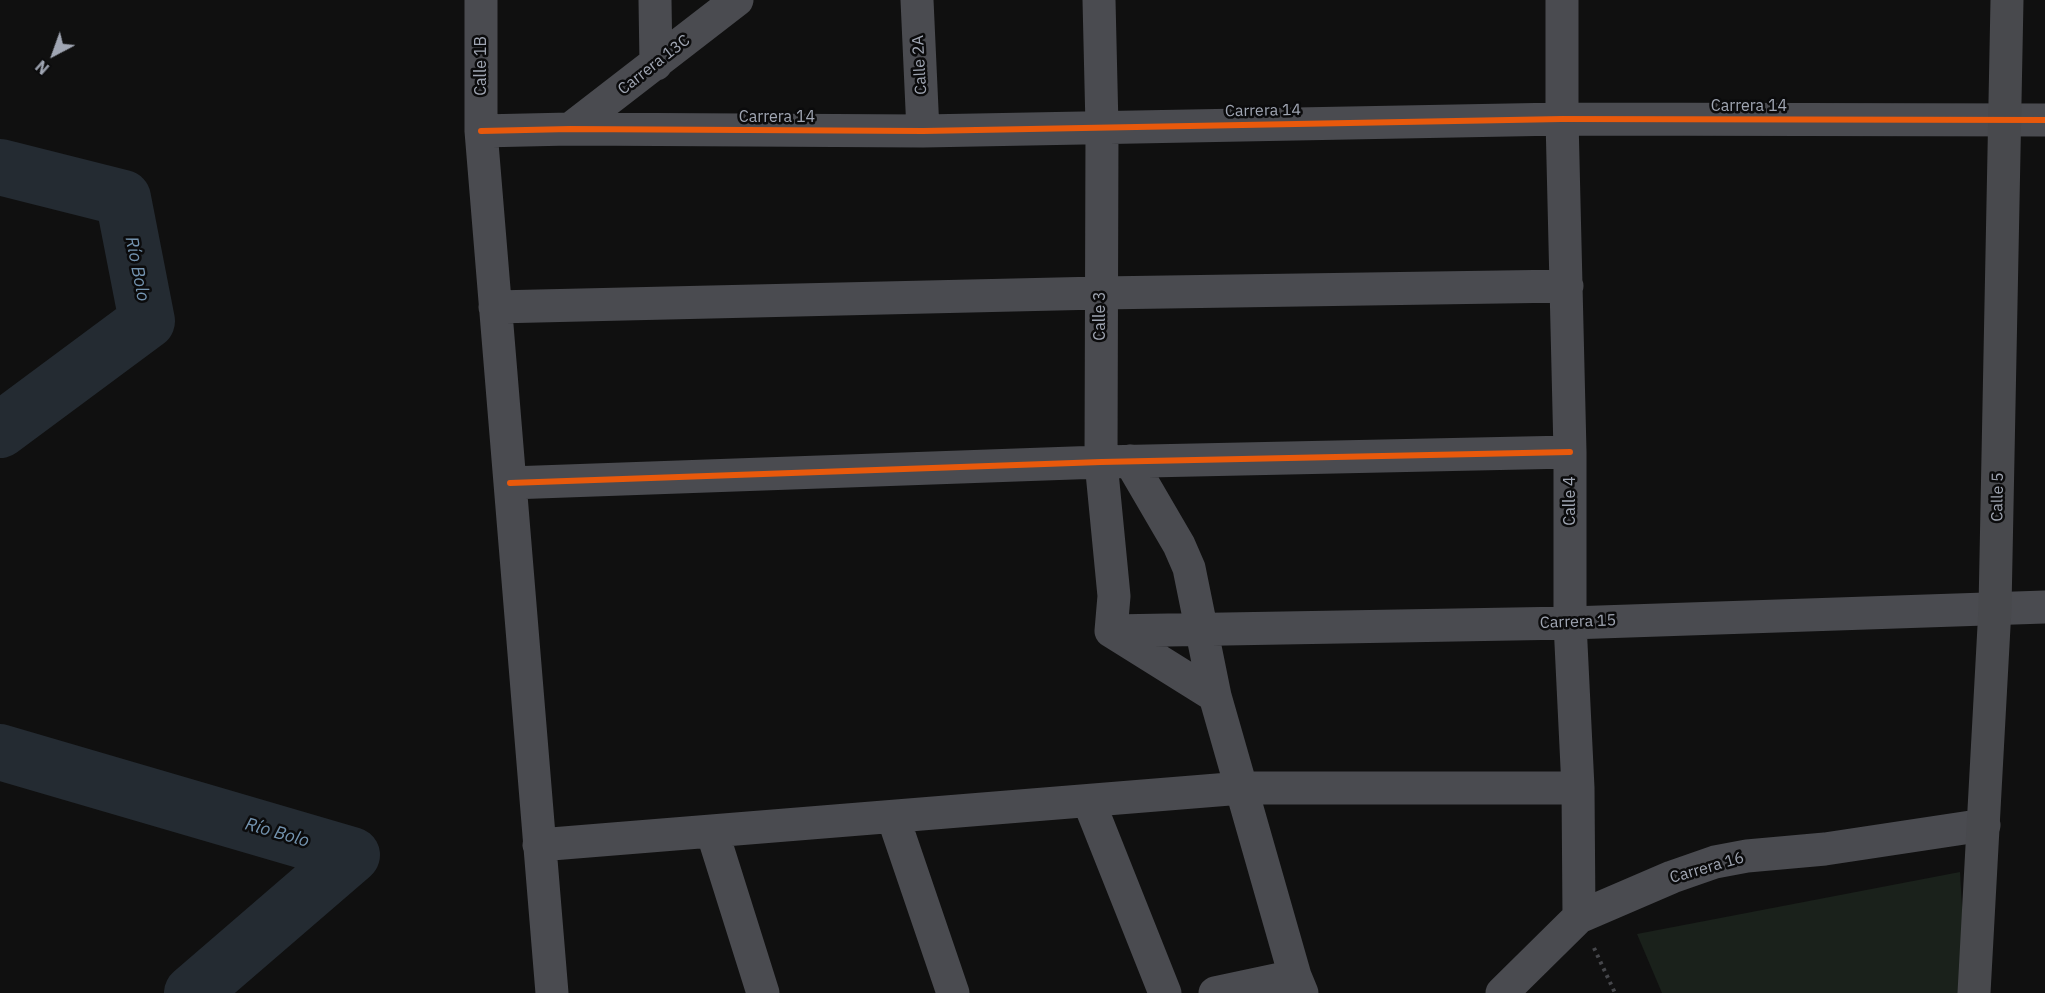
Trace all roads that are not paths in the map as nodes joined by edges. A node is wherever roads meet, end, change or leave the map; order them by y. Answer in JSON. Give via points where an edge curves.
{"nodes":[{"id":1,"x":481,"y":0,"type":"edge"},
{"id":2,"x":655,"y":0,"type":"edge"},
{"id":3,"x":737,"y":0,"type":"edge"},
{"id":4,"x":917,"y":0,"type":"edge"},
{"id":5,"x":1099,"y":0,"type":"edge"},
{"id":6,"x":1562,"y":0,"type":"edge"},
{"id":7,"x":2007,"y":0,"type":"edge"},
{"id":8,"x":656,"y":64,"type":"junction"},
{"id":9,"x":1562,"y":119,"type":"junction"},
{"id":10,"x":2006,"y":119,"type":"junction"},
{"id":11,"x":2045,"y":120,"type":"edge"},
{"id":12,"x":1102,"y":128,"type":"junction"},
{"id":13,"x":570,"y":129,"type":"junction"},
{"id":14,"x":923,"y":131,"type":"junction"},
{"id":15,"x":481,"y":132,"type":"junction"},
{"id":16,"x":1567,"y":286,"type":"junction"},
{"id":17,"x":1100,"y":293,"type":"junction"},
{"id":18,"x":495,"y":307,"type":"junction"},
{"id":19,"x":1570,"y":452,"type":"junction"},
{"id":20,"x":1115,"y":462,"type":"junction"},
{"id":21,"x":510,"y":483,"type":"junction"},
{"id":22,"x":2045,"y":607,"type":"edge"},
{"id":23,"x":1995,"y":608,"type":"junction"},
{"id":24,"x":1570,"y":622,"type":"junction"},
{"id":25,"x":1201,"y":630,"type":"junction"},
{"id":26,"x":1111,"y":631,"type":"junction"},
{"id":27,"x":1215,"y":696,"type":"junction"},
{"id":28,"x":1242,"y":788,"type":"junction"},
{"id":29,"x":1578,"y":788,"type":"junction"},
{"id":30,"x":1089,"y":802,"type":"junction"},
{"id":31,"x":893,"y":817,"type":"junction"},
{"id":32,"x":1984,"y":825,"type":"junction"},
{"id":33,"x":712,"y":831,"type":"junction"},
{"id":34,"x":540,"y":845,"type":"junction"},
{"id":35,"x":1580,"y":917,"type":"junction"},
{"id":36,"x":1299,"y":985,"type":"edge"},
{"id":37,"x":552,"y":993,"type":"edge"},
{"id":38,"x":763,"y":993,"type":"edge"},
{"id":39,"x":953,"y":993,"type":"edge"},
{"id":40,"x":1166,"y":993,"type":"edge"},
{"id":41,"x":1215,"y":993,"type":"edge"},
{"id":42,"x":1502,"y":993,"type":"edge"},
{"id":43,"x":1974,"y":993,"type":"edge"}],
"edges":[{"from":1,"to":15,"type":"street","name":"Calle 1B"},
{"from":2,"to":8,"type":"street"},
{"from":3,"to":8,"type":"street","name":"Carrera 13C"},
{"from":4,"to":14,"type":"street","name":"Calle 2A"},
{"from":5,"to":12,"type":"street","name":"Calle 3"},
{"from":6,"to":9,"type":"street","name":"Calle 4"},
{"from":7,"to":10,"type":"street","name":"Calle 5"},
{"from":8,"to":13,"type":"street","name":"Carrera 13C"},
{"from":9,"to":10,"type":"street","name":"Carrera 14"},
{"from":9,"to":12,"type":"street","name":"Carrera 14"},
{"from":9,"to":16,"type":"street","name":"Calle 4"},
{"from":10,"to":11,"type":"street","name":"Carrera 14"},
{"from":10,"to":23,"type":"street","name":"Calle 5"},
{"from":12,"to":14,"type":"street","name":"Carrera 14"},
{"from":12,"to":17,"type":"street","name":"Calle 3"},
{"from":13,"to":14,"type":"street","name":"Carrera 14"},
{"from":13,"to":15,"type":"street","name":"Carrera 14"},
{"from":15,"to":18,"type":"street","name":"Calle 1B"},
{"from":16,"to":17,"type":"street"},
{"from":16,"to":19,"type":"street","name":"Calle 4"},
{"from":17,"to":18,"type":"street"},
{"from":17,"to":20,"type":"street","name":"Calle 3"},
{"from":18,"to":21,"type":"street","name":"Calle 1B"},
{"from":19,"to":20,"type":"street"},
{"from":19,"to":24,"type":"street","name":"Calle 4"},
{"from":20,"to":21,"type":"street"},
{"from":20,"to":25,"type":"street","via":[[1179,545],[1189,568]]},
{"from":20,"to":26,"type":"street","name":"Calle 3"},
{"from":21,"to":34,"type":"street","name":"Calle 1B"},
{"from":22,"to":23,"type":"street","name":"Carrera 15"},
{"from":23,"to":24,"type":"street","name":"Carrera 15"},
{"from":23,"to":32,"type":"street","name":"Calle 5"},
{"from":24,"to":25,"type":"street","name":"Carrera 15"},
{"from":24,"to":29,"type":"street","name":"Calle 4"},
{"from":25,"to":26,"type":"street","name":"Carrera 15"},
{"from":25,"to":27,"type":"street"},
{"from":26,"to":27,"type":"street"},
{"from":27,"to":28,"type":"street"},
{"from":28,"to":29,"type":"street"},
{"from":28,"to":30,"type":"street"},
{"from":28,"to":36,"type":"street"},
{"from":29,"to":35,"type":"street","name":"Calle 4"},
{"from":30,"to":31,"type":"street"},
{"from":30,"to":40,"type":"street"},
{"from":31,"to":33,"type":"street"},
{"from":31,"to":39,"type":"street"},
{"from":32,"to":35,"type":"street","name":"Carrera 16","via":[[1715,862]]},
{"from":32,"to":43,"type":"street","name":"Calle 5"},
{"from":33,"to":34,"type":"street"},
{"from":33,"to":38,"type":"street"},
{"from":34,"to":37,"type":"street","name":"Calle 1B"},
{"from":35,"to":42,"type":"street","name":"Carrera 16"},
{"from":36,"to":41,"type":"street"}]}
